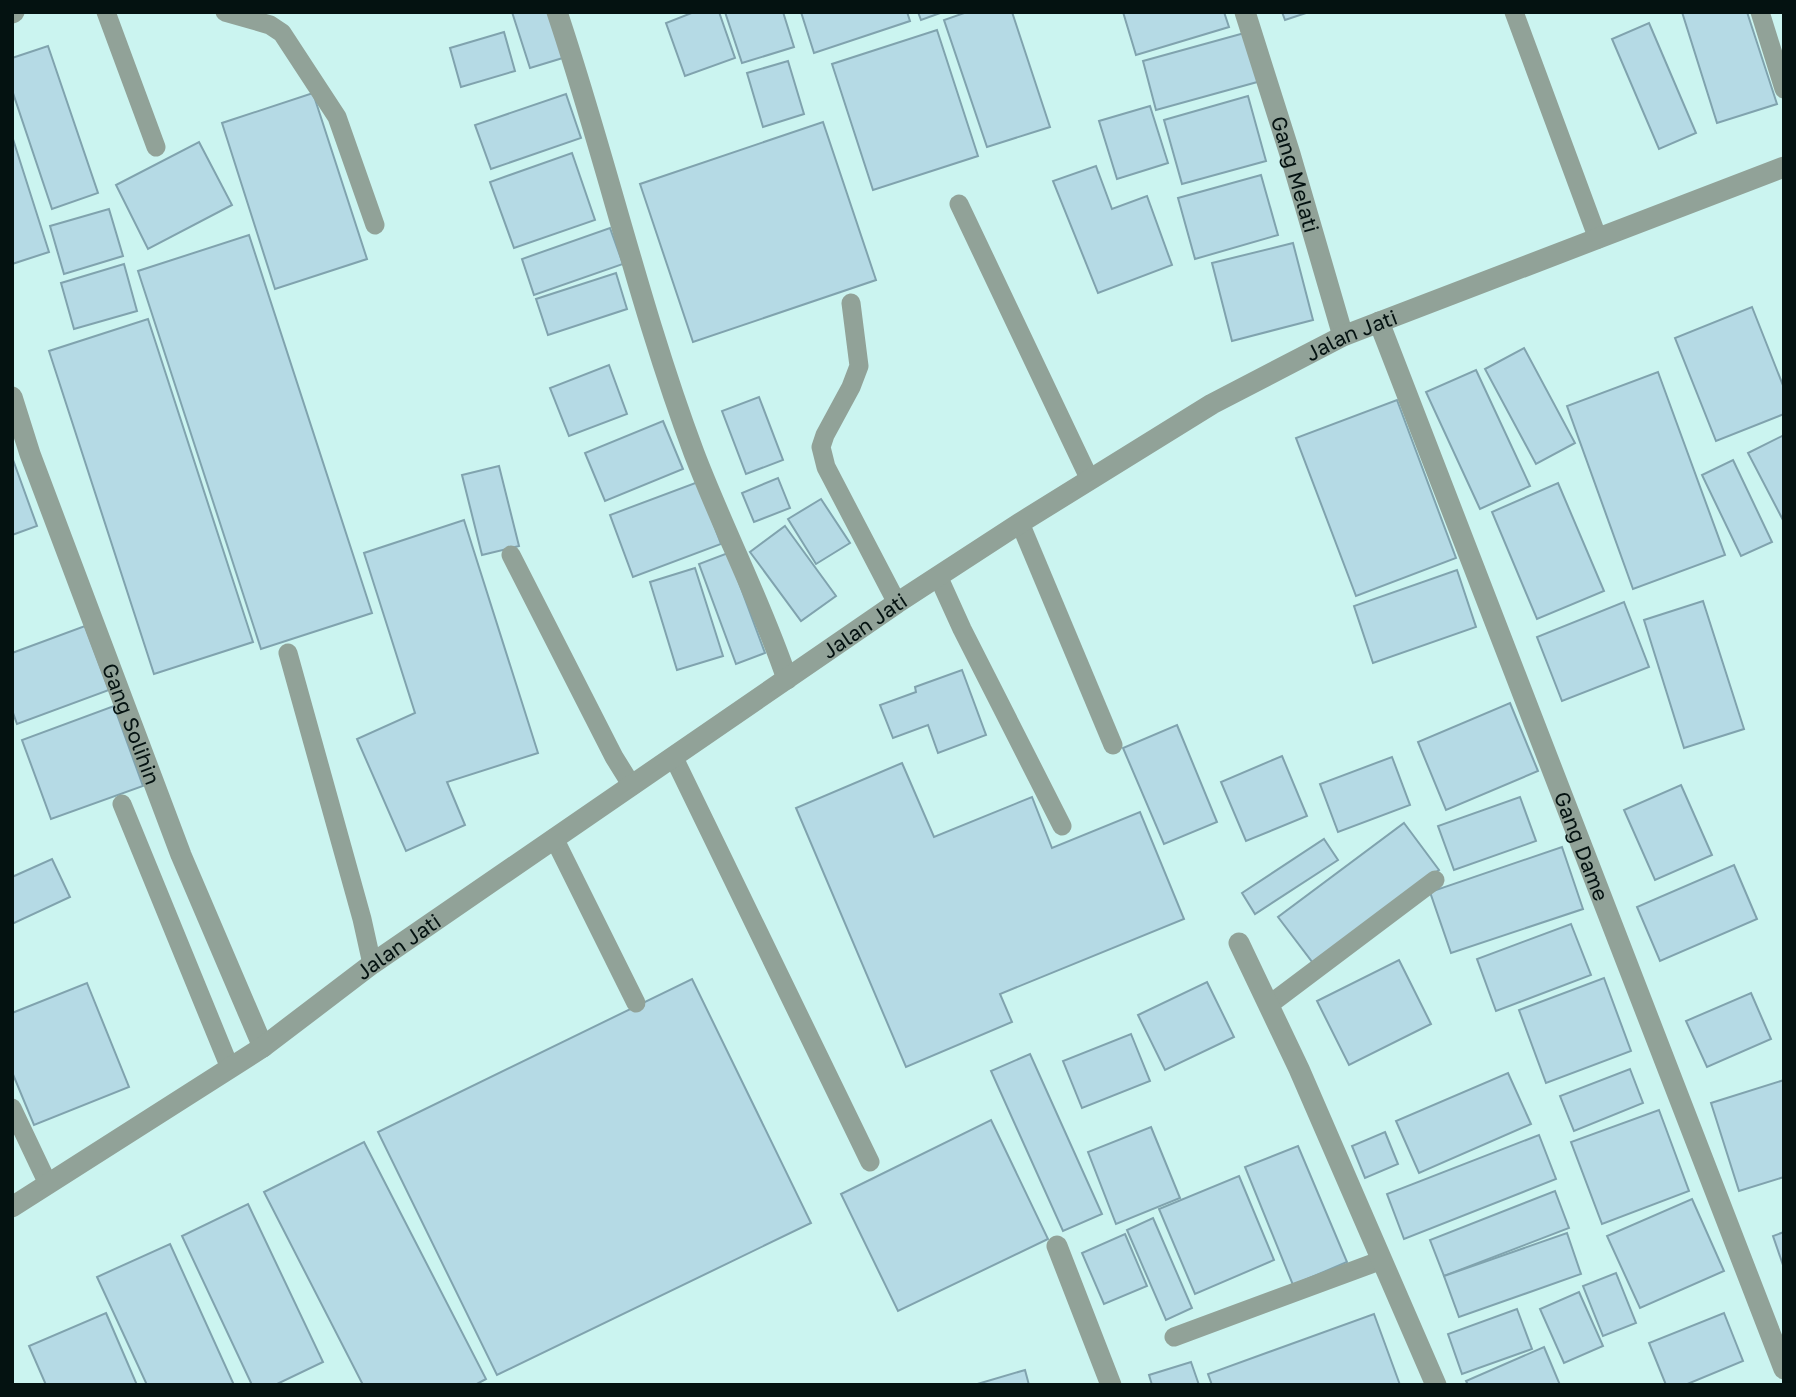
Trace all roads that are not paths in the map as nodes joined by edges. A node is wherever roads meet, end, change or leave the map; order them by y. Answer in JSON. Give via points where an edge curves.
{"nodes":[{"id":1,"x":106,"y":12,"type":"edge"},
{"id":2,"x":225,"y":12,"type":"edge"},
{"id":3,"x":557,"y":12,"type":"edge"},
{"id":4,"x":1245,"y":12,"type":"edge"},
{"id":5,"x":1514,"y":12,"type":"edge"},
{"id":6,"x":1760,"y":12,"type":"edge"},
{"id":7,"x":1784,"y":89,"type":"edge"},
{"id":8,"x":156,"y":147,"type":"dead end"},
{"id":9,"x":1784,"y":167,"type":"edge"},
{"id":10,"x":959,"y":204,"type":"dead end"},
{"id":11,"x":375,"y":225,"type":"dead end"},
{"id":12,"x":1598,"y":239,"type":"junction"},
{"id":13,"x":851,"y":303,"type":"dead end"},
{"id":14,"x":1379,"y":322,"type":"junction"},
{"id":15,"x":1343,"y":336,"type":"junction"},
{"id":16,"x":12,"y":397,"type":"edge"},
{"id":17,"x":1090,"y":480,"type":"junction"},
{"id":18,"x":1020,"y":523,"type":"junction"},
{"id":19,"x":511,"y":555,"type":"dead end"},
{"id":20,"x":938,"y":576,"type":"junction"},
{"id":21,"x":897,"y":603,"type":"junction"},
{"id":22,"x":288,"y":653,"type":"dead end"},
{"id":23,"x":787,"y":679,"type":"junction"},
{"id":24,"x":1113,"y":745,"type":"dead end"},
{"id":25,"x":674,"y":758,"type":"junction"},
{"id":26,"x":632,"y":786,"type":"junction"},
{"id":27,"x":122,"y":804,"type":"dead end"},
{"id":28,"x":1062,"y":826,"type":"dead end"},
{"id":29,"x":554,"y":838,"type":"junction"},
{"id":30,"x":1434,"y":880,"type":"dead end"},
{"id":31,"x":1239,"y":943,"type":"dead end"},
{"id":32,"x":372,"y":964,"type":"junction"},
{"id":33,"x":636,"y":1003,"type":"dead end"},
{"id":34,"x":1269,"y":1005,"type":"junction"},
{"id":35,"x":263,"y":1047,"type":"junction"},
{"id":36,"x":230,"y":1068,"type":"junction"},
{"id":37,"x":12,"y":1108,"type":"edge"},
{"id":38,"x":870,"y":1162,"type":"dead end"},
{"id":39,"x":48,"y":1184,"type":"junction"},
{"id":40,"x":12,"y":1207,"type":"edge"},
{"id":41,"x":1057,"y":1246,"type":"dead end"},
{"id":42,"x":1382,"y":1261,"type":"junction"},
{"id":43,"x":1174,"y":1337,"type":"dead end"},
{"id":44,"x":1784,"y":1369,"type":"edge"},
{"id":45,"x":1111,"y":1385,"type":"edge"},
{"id":46,"x":1436,"y":1385,"type":"edge"}],
"edges":[{"from":1,"to":8,"type":"lane"},
{"from":2,"to":11,"type":"lane","via":[[271,25],[282,33],[337,117]]},
{"from":3,"to":23,"type":"street","via":[[695,453]]},
{"from":4,"to":15,"type":"street","name":"Gang Melati"},
{"from":5,"to":12,"type":"lane"},
{"from":6,"to":7,"type":"lane"},
{"from":9,"to":12,"type":"street","name":"Jalan Jati"},
{"from":10,"to":17,"type":"lane"},
{"from":12,"to":14,"type":"street","name":"Jalan Jati"},
{"from":13,"to":21,"type":"lane","via":[[859,366],[821,447],[826,467]]},
{"from":14,"to":15,"type":"street","name":"Jalan Jati"},
{"from":14,"to":44,"type":"street","name":"Gang Dame"},
{"from":15,"to":17,"type":"street","name":"Jalan Jati","via":[[1212,404]]},
{"from":16,"to":35,"type":"street","name":"Gang Solihin","via":[[181,855]]},
{"from":17,"to":18,"type":"street","name":"Jalan Jati"},
{"from":18,"to":20,"type":"street","name":"Jalan Jati"},
{"from":18,"to":24,"type":"lane"},
{"from":19,"to":26,"type":"lane"},
{"from":20,"to":21,"type":"street","name":"Jalan Jati"},
{"from":20,"to":28,"type":"lane"},
{"from":21,"to":23,"type":"street","name":"Jalan Jati"},
{"from":22,"to":32,"type":"lane"},
{"from":23,"to":25,"type":"street","name":"Jalan Jati"},
{"from":25,"to":26,"type":"street","name":"Jalan Jati"},
{"from":25,"to":38,"type":"lane"},
{"from":26,"to":29,"type":"street","name":"Jalan Jati"},
{"from":27,"to":36,"type":"lane"},
{"from":29,"to":32,"type":"street","name":"Jalan Jati"},
{"from":29,"to":33,"type":"lane"},
{"from":30,"to":34,"type":"lane"},
{"from":31,"to":34,"type":"street"},
{"from":32,"to":35,"type":"street","name":"Jalan Jati"},
{"from":34,"to":42,"type":"street"},
{"from":35,"to":36,"type":"street","name":"Jalan Jati"},
{"from":36,"to":39,"type":"street","name":"Jalan Jati"},
{"from":37,"to":39,"type":"lane"},
{"from":39,"to":40,"type":"street","name":"Jalan Jati"},
{"from":41,"to":45,"type":"street"},
{"from":42,"to":43,"type":"lane"},
{"from":42,"to":46,"type":"street"}]}
